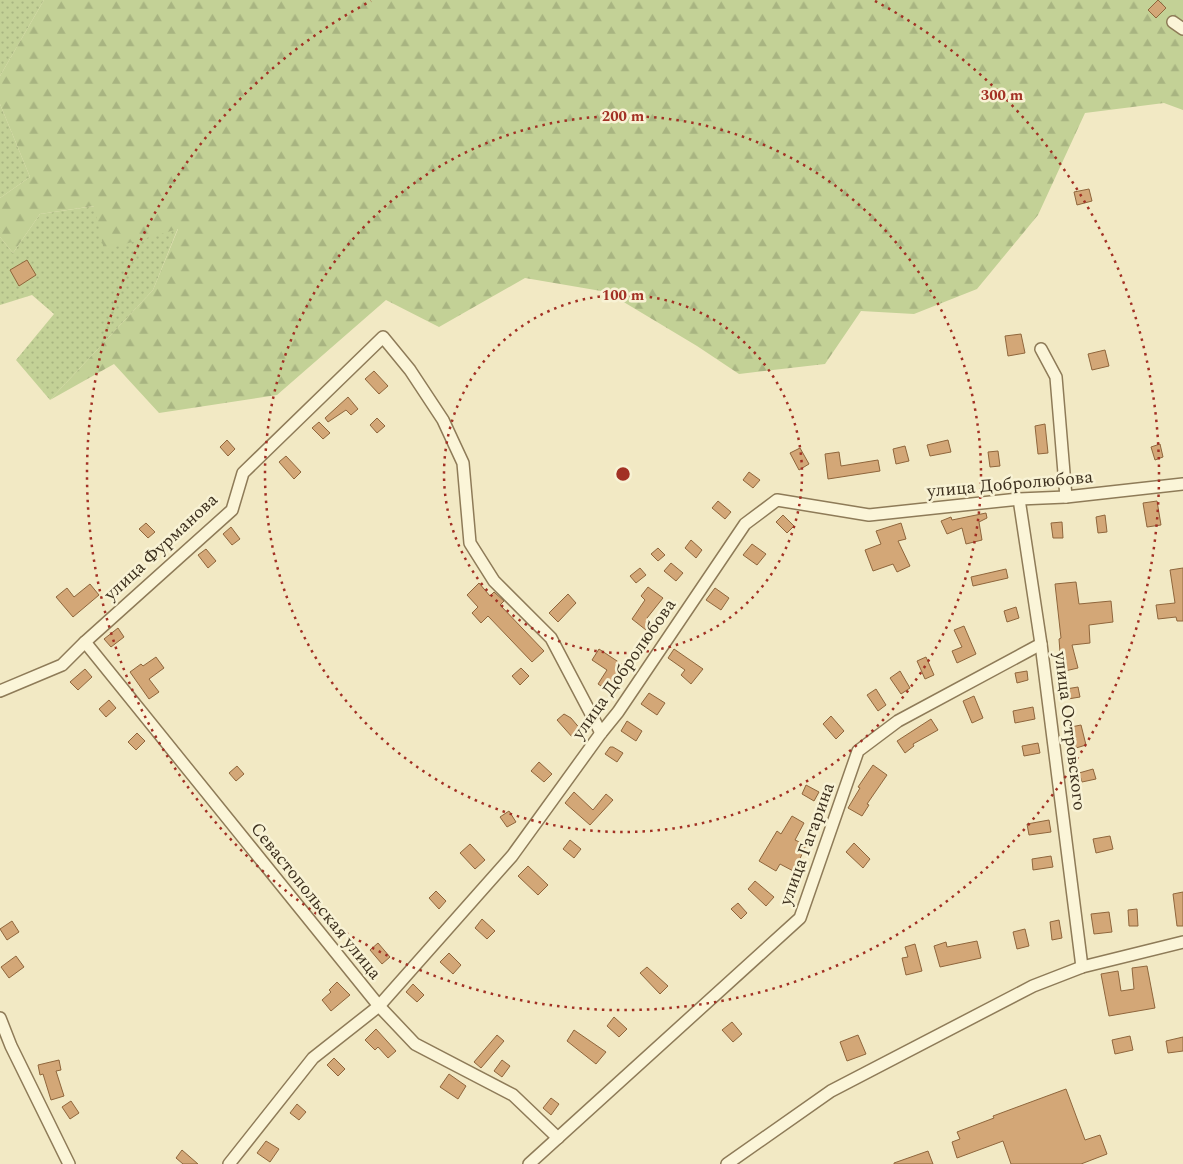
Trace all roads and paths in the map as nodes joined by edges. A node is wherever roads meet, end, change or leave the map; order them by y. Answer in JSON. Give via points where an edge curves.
{"nodes":[{"id":1,"x":1041,"y":349,"type":"dead end"},
{"id":2,"x":1183,"y":484,"type":"edge"},
{"id":3,"x":1066,"y":497,"type":"junction"},
{"id":4,"x":1018,"y":499,"type":"junction"},
{"id":5,"x":85,"y":642,"type":"junction"},
{"id":6,"x":1041,"y":644,"type":"junction"},
{"id":7,"x":0,"y":691,"type":"edge"},
{"id":8,"x":601,"y":733,"type":"junction"},
{"id":9,"x":1183,"y":942,"type":"edge"},
{"id":10,"x":1082,"y":967,"type":"junction"},
{"id":11,"x":379,"y":1006,"type":"junction"},
{"id":12,"x":0,"y":1018,"type":"edge"},
{"id":13,"x":558,"y":1138,"type":"junction"},
{"id":14,"x":69,"y":1164,"type":"edge"},
{"id":15,"x":229,"y":1164,"type":"edge"},
{"id":16,"x":528,"y":1164,"type":"edge"},
{"id":17,"x":727,"y":1164,"type":"edge"}],
"edges":[{"from":1,"to":3,"type":"street","via":[[1056,377]]},
{"from":2,"to":3,"type":"street","name":"улица Добролюбова"},
{"from":3,"to":4,"type":"street","name":"улица Добролюбова"},
{"from":4,"to":6,"type":"street","name":"улица Островского"},
{"from":4,"to":8,"type":"street","name":"улица Добролюбова","via":[[869,515],[777,500],[745,524]]},
{"from":5,"to":7,"type":"street","name":"улица Фурманова","via":[[62,665]]},
{"from":5,"to":8,"type":"street","name":"улица Фурманова","via":[[232,510],[243,473],[383,337],[410,370],[443,420],[463,464],[470,543],[494,581],[551,638]]},
{"from":5,"to":11,"type":"street","name":"Севастопольская улица"},
{"from":6,"to":10,"type":"street","name":"улица Островского"},
{"from":6,"to":13,"type":"street","name":"улица Гагарина","via":[[898,721],[858,751],[800,918]]},
{"from":8,"to":11,"type":"street","name":"улица Добролюбова","via":[[512,856]]},
{"from":9,"to":10,"type":"street"},
{"from":10,"to":17,"type":"street","via":[[1033,986],[831,1091]]},
{"from":11,"to":13,"type":"street","name":"Севастопольская улица","via":[[415,1044],[513,1095]]},
{"from":11,"to":15,"type":"street","name":"улица Добролюбова","via":[[313,1058]]},
{"from":12,"to":14,"type":"street"},
{"from":13,"to":16,"type":"street","name":"улица Гагарина"}]}
